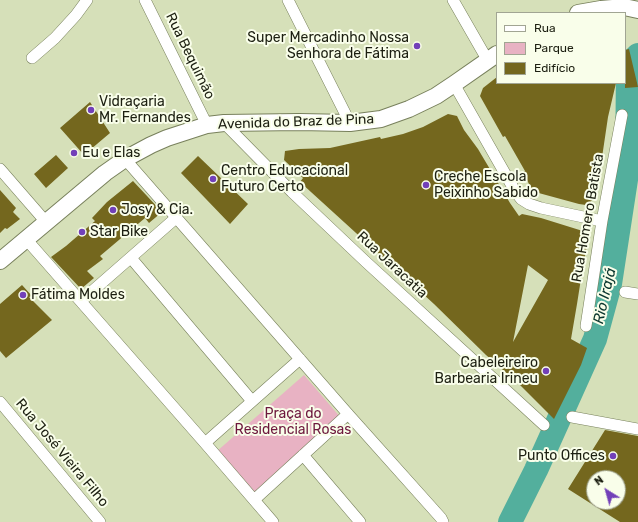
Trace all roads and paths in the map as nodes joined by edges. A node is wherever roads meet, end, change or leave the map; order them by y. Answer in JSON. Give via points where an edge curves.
{"nodes":[{"id":1,"x":87,"y":0,"type":"edge"},
{"id":2,"x":145,"y":0,"type":"edge"},
{"id":3,"x":288,"y":0,"type":"edge"},
{"id":4,"x":453,"y":0,"type":"edge"},
{"id":5,"x":629,"y":6,"type":"edge"},
{"id":6,"x":584,"y":12,"type":"edge"},
{"id":7,"x":492,"y":57,"type":"edge"},
{"id":8,"x":32,"y":58,"type":"dead end"},
{"id":9,"x":454,"y":84,"type":"junction"},
{"id":10,"x":622,"y":115,"type":"dead end"},
{"id":11,"x":224,"y":123,"type":"junction"},
{"id":12,"x":350,"y":123,"type":"junction"},
{"id":13,"x":207,"y":125,"type":"junction"},
{"id":14,"x":125,"y":159,"type":"junction"},
{"id":15,"x":0,"y":169,"type":"edge"},
{"id":16,"x":177,"y":218,"type":"junction"},
{"id":17,"x":602,"y":221,"type":"junction"},
{"id":18,"x":46,"y":222,"type":"junction"},
{"id":19,"x":26,"y":239,"type":"junction"},
{"id":20,"x":131,"y":258,"type":"junction"},
{"id":21,"x":0,"y":261,"type":"edge"},
{"id":22,"x":625,"y":292,"type":"dead end"},
{"id":23,"x":638,"y":294,"type":"edge"},
{"id":24,"x":81,"y":301,"type":"junction"},
{"id":25,"x":586,"y":326,"type":"dead end"},
{"id":26,"x":300,"y":359,"type":"junction"},
{"id":27,"x":252,"y":401,"type":"junction"},
{"id":28,"x":0,"y":402,"type":"edge"},
{"id":29,"x":348,"y":414,"type":"junction"},
{"id":30,"x":572,"y":417,"type":"dead end"},
{"id":31,"x":544,"y":425,"type":"dead end"},
{"id":32,"x":638,"y":429,"type":"edge"},
{"id":33,"x":205,"y":443,"type":"junction"},
{"id":34,"x":303,"y":455,"type":"junction"},
{"id":35,"x":254,"y":500,"type":"junction"},
{"id":36,"x":100,"y":522,"type":"edge"},
{"id":37,"x":272,"y":522,"type":"edge"},
{"id":38,"x":360,"y":522,"type":"edge"},
{"id":39,"x":443,"y":522,"type":"edge"}],
"edges":[{"from":1,"to":8,"type":"street","via":[[76,16]]},
{"from":2,"to":13,"type":"street","name":"Rua Bequimão"},
{"from":3,"to":12,"type":"street"},
{"from":4,"to":7,"type":"street"},
{"from":5,"to":6,"type":"street"},
{"from":7,"to":9,"type":"street","name":"Avenida do Braz de Pina"},
{"from":9,"to":12,"type":"street","name":"Avenida do Braz de Pina","via":[[409,109],[381,119]]},
{"from":9,"to":17,"type":"street","via":[[521,199],[541,208]]},
{"from":10,"to":17,"type":"street","name":"Rua Homero Batista"},
{"from":11,"to":12,"type":"street","name":"Avenida do Braz de Pina"},
{"from":11,"to":13,"type":"street","name":"Avenida do Braz de Pina"},
{"from":11,"to":31,"type":"street","name":"Rua Jaracatia","via":[[360,257]]},
{"from":13,"to":14,"type":"street","name":"Avenida do Braz de Pina","via":[[167,138]]},
{"from":14,"to":16,"type":"street"},
{"from":14,"to":18,"type":"street","name":"Avenida do Braz de Pina"},
{"from":15,"to":18,"type":"street"},
{"from":16,"to":20,"type":"street"},
{"from":16,"to":26,"type":"street"},
{"from":17,"to":25,"type":"street","name":"Rua Homero Batista"},
{"from":18,"to":19,"type":"street","name":"Avenida do Braz de Pina"},
{"from":19,"to":21,"type":"street","name":"Avenida do Braz de Pina"},
{"from":19,"to":24,"type":"street"},
{"from":20,"to":24,"type":"street"},
{"from":20,"to":27,"type":"street"},
{"from":22,"to":23,"type":"street"},
{"from":24,"to":33,"type":"street"},
{"from":26,"to":27,"type":"street"},
{"from":26,"to":29,"type":"street"},
{"from":27,"to":33,"type":"street"},
{"from":28,"to":36,"type":"street","name":"Rua José Vieira Filho"},
{"from":29,"to":34,"type":"street"},
{"from":29,"to":39,"type":"street"},
{"from":30,"to":32,"type":"street"},
{"from":33,"to":35,"type":"street"},
{"from":34,"to":35,"type":"street"},
{"from":34,"to":38,"type":"street"},
{"from":35,"to":37,"type":"street"}]}
